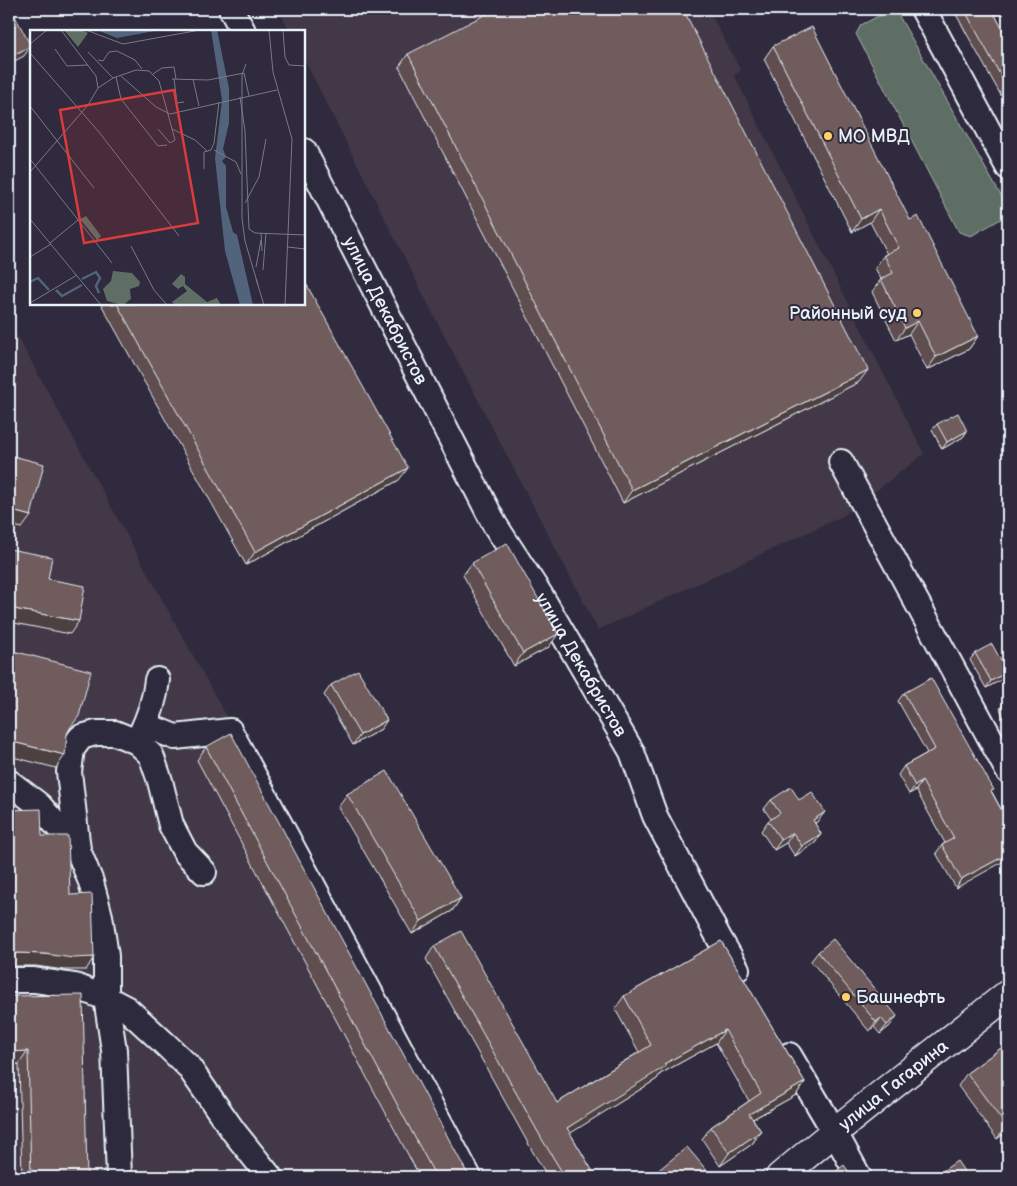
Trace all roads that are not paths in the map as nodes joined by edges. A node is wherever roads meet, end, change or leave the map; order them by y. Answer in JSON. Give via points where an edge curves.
{"nodes":[{"id":1,"x":231,"y":9,"type":"edge"},
{"id":2,"x":923,"y":9,"type":"edge"},
{"id":3,"x":242,"y":30,"type":"edge"},
{"id":4,"x":305,"y":153,"type":"edge"},
{"id":5,"x":1008,"y":167,"type":"edge"},
{"id":6,"x":841,"y":462,"type":"dead end"},
{"id":7,"x":158,"y":680,"type":"dead end"},
{"id":8,"x":141,"y":734,"type":"junction"},
{"id":9,"x":1008,"y":771,"type":"edge"},
{"id":10,"x":9,"y":782,"type":"edge"},
{"id":11,"x":78,"y":850,"type":"junction"},
{"id":12,"x":204,"y":872,"type":"dead end"},
{"id":13,"x":9,"y":980,"type":"edge"},
{"id":14,"x":749,"y":988,"type":"edge"},
{"id":15,"x":1008,"y":994,"type":"edge"},
{"id":16,"x":106,"y":998,"type":"junction"},
{"id":17,"x":779,"y":1039,"type":"edge"},
{"id":18,"x":834,"y":1131,"type":"junction"},
{"id":19,"x":119,"y":1177,"type":"edge"},
{"id":20,"x":270,"y":1177,"type":"edge"},
{"id":21,"x":470,"y":1177,"type":"edge"},
{"id":22,"x":780,"y":1177,"type":"edge"},
{"id":23,"x":859,"y":1177,"type":"edge"}],
"edges":[{"from":1,"to":3,"type":"street"},
{"from":2,"to":5,"type":"street"},
{"from":4,"to":14,"type":"street","name":"улица Декабристов","via":[[495,525],[541,596],[632,752],[655,816]]},
{"from":6,"to":9,"type":"street"},
{"from":7,"to":8,"type":"street"},
{"from":8,"to":11,"type":"street","via":[[96,733],[80,737],[72,749],[69,772]]},
{"from":8,"to":12,"type":"street","via":[[160,781],[171,825],[185,852]]},
{"from":8,"to":21,"type":"street","via":[[175,737],[230,731]]},
{"from":10,"to":11,"type":"street","via":[[39,805]]},
{"from":11,"to":16,"type":"street","via":[[100,916],[106,956]]},
{"from":13,"to":16,"type":"street","via":[[76,986]]},
{"from":15,"to":18,"type":"main road","name":"улица Гагарина"},
{"from":16,"to":19,"type":"street","via":[[114,1050]]},
{"from":16,"to":20,"type":"street","via":[[127,1010],[188,1066]]},
{"from":17,"to":18,"type":"street"},
{"from":18,"to":22,"type":"main road","name":"улица Гагарина"},
{"from":18,"to":23,"type":"street"}]}
